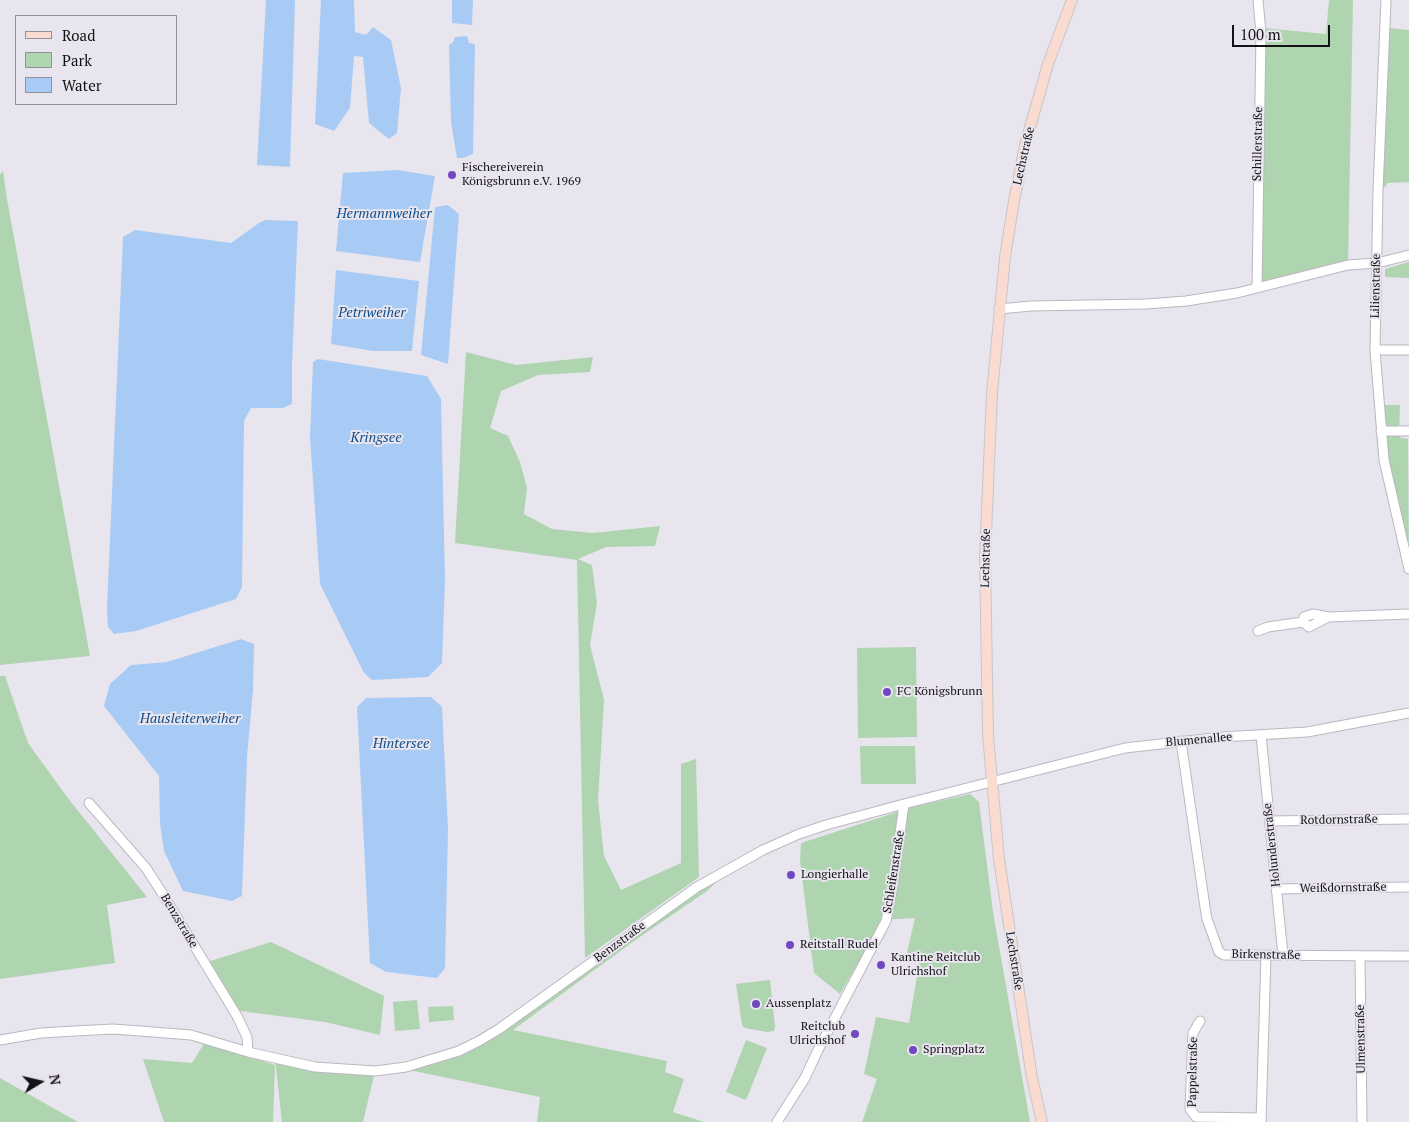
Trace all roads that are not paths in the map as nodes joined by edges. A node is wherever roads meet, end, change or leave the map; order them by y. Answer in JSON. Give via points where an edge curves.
{"nodes":[{"id":1,"x":1072,"y":0,"type":"edge"},
{"id":2,"x":1258,"y":0,"type":"edge"},
{"id":3,"x":1386,"y":0,"type":"edge"},
{"id":4,"x":1409,"y":255,"type":"edge"},
{"id":5,"x":1377,"y":263,"type":"junction"},
{"id":6,"x":1257,"y":288,"type":"junction"},
{"id":7,"x":999,"y":309,"type":"junction"},
{"id":8,"x":1375,"y":350,"type":"junction"},
{"id":9,"x":1409,"y":350,"type":"edge"},
{"id":10,"x":1381,"y":431,"type":"junction"},
{"id":11,"x":1409,"y":431,"type":"edge"},
{"id":12,"x":1409,"y":569,"type":"edge"},
{"id":13,"x":1409,"y":614,"type":"edge"},
{"id":14,"x":1258,"y":631,"type":"dead end"},
{"id":15,"x":1409,"y":713,"type":"edge"},
{"id":16,"x":1261,"y":735,"type":"junction"},
{"id":17,"x":1181,"y":741,"type":"junction"},
{"id":18,"x":991,"y":783,"type":"junction"},
{"id":19,"x":89,"y":803,"type":"dead end"},
{"id":20,"x":904,"y":804,"type":"junction"},
{"id":21,"x":1409,"y":818,"type":"edge"},
{"id":22,"x":1270,"y":821,"type":"junction"},
{"id":23,"x":1409,"y":887,"type":"edge"},
{"id":24,"x":1277,"y":890,"type":"junction"},
{"id":25,"x":1266,"y":955,"type":"junction"},
{"id":26,"x":1283,"y":955,"type":"junction"},
{"id":27,"x":1360,"y":956,"type":"junction"},
{"id":28,"x":1409,"y":956,"type":"edge"},
{"id":29,"x":1200,"y":1021,"type":"dead end"},
{"id":30,"x":0,"y":1040,"type":"edge"},
{"id":31,"x":248,"y":1052,"type":"junction"},
{"id":32,"x":1261,"y":1120,"type":"edge"},
{"id":33,"x":777,"y":1122,"type":"edge"},
{"id":34,"x":1042,"y":1122,"type":"edge"},
{"id":35,"x":1362,"y":1122,"type":"edge"}],
"edges":[{"from":1,"to":7,"type":"main road","name":"Lechstraße","via":[[1048,64],[1025,145]]},
{"from":2,"to":6,"type":"street","name":"Schillerstraße"},
{"from":3,"to":5,"type":"street","name":"Lilienstraße"},
{"from":4,"to":5,"type":"street"},
{"from":5,"to":6,"type":"street","via":[[1348,265]]},
{"from":5,"to":8,"type":"street","name":"Lilienstraße"},
{"from":6,"to":7,"type":"street","via":[[1186,301]]},
{"from":7,"to":18,"type":"main road","name":"Lechstraße","via":[[985,557]]},
{"from":8,"to":9,"type":"street"},
{"from":8,"to":10,"type":"street","name":"Lilienstraße"},
{"from":10,"to":11,"type":"street"},
{"from":10,"to":12,"type":"street","name":"Lilienstraße"},
{"from":13,"to":14,"type":"street","via":[[1309,615],[1303,622]]},
{"from":15,"to":16,"type":"street","name":"Blumenallee","via":[[1307,732]]},
{"from":16,"to":17,"type":"street","name":"Blumenallee"},
{"from":16,"to":22,"type":"street","name":"Holunderstraße"},
{"from":17,"to":18,"type":"street","name":"Blumenallee","via":[[1125,748]]},
{"from":17,"to":25,"type":"street","name":"Birkenstraße","via":[[1204,907],[1219,952],[1224,955]]},
{"from":18,"to":20,"type":"street","name":"Benzstraße"},
{"from":18,"to":34,"type":"main road","name":"Lechstraße","via":[[1014,964]]},
{"from":19,"to":31,"type":"street","name":"Benzstraße","via":[[146,868],[164,896],[237,1016],[247,1037]]},
{"from":20,"to":31,"type":"street","name":"Benzstraße","via":[[799,834],[721,872],[499,1029],[459,1051],[374,1071],[316,1067]]},
{"from":20,"to":33,"type":"street","name":"Schleifenstraße","via":[[886,921],[805,1078]]},
{"from":21,"to":22,"type":"street","name":"Rotdornstraße"},
{"from":22,"to":24,"type":"street","name":"Holunderstraße"},
{"from":23,"to":24,"type":"street","name":"Weißdornstraße"},
{"from":24,"to":26,"type":"street","name":"Holunderstraße"},
{"from":25,"to":26,"type":"street","name":"Birkenstraße"},
{"from":25,"to":32,"type":"street","name":"Pappelstraße"},
{"from":26,"to":27,"type":"street","name":"Birkenstraße"},
{"from":27,"to":28,"type":"street","name":"Birkenstraße"},
{"from":27,"to":35,"type":"street","name":"Ulmenstraße"},
{"from":29,"to":32,"type":"street","name":"Pappelstraße","via":[[1193,1033],[1190,1109],[1196,1117]]},
{"from":30,"to":31,"type":"street","name":"Benzstraße","via":[[41,1033],[113,1029],[191,1035]]}]}
